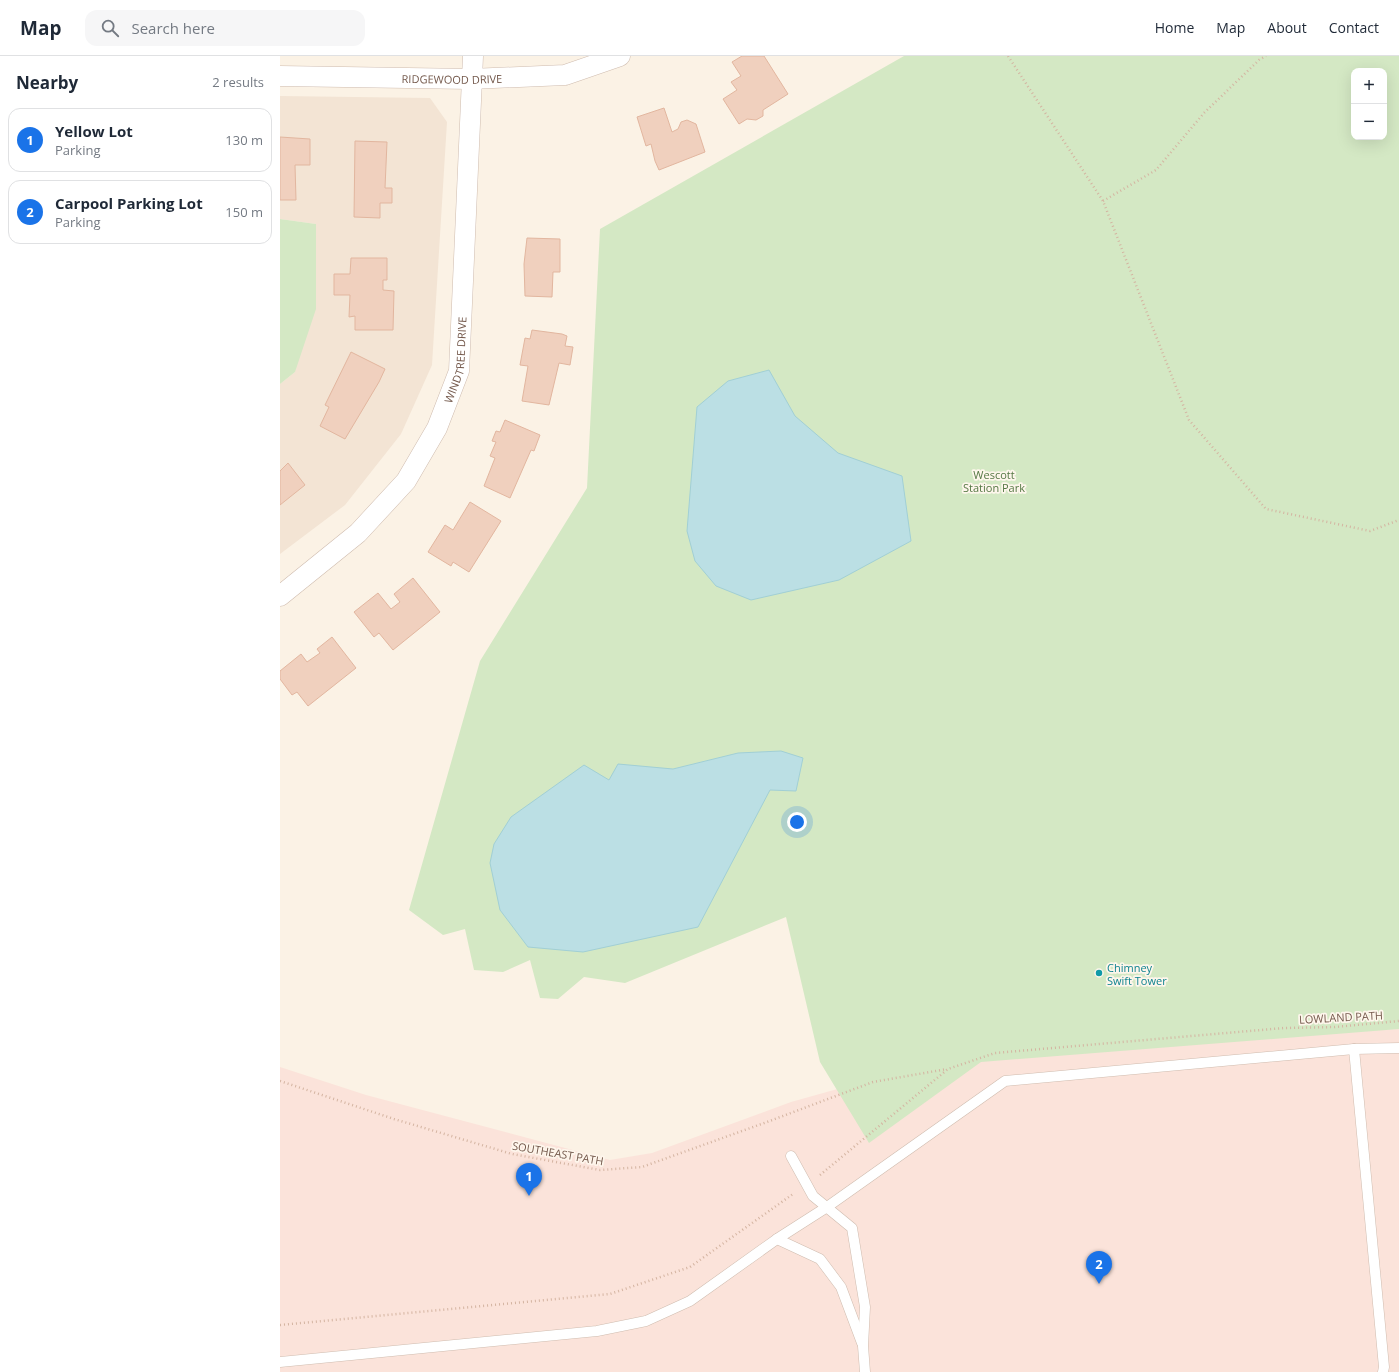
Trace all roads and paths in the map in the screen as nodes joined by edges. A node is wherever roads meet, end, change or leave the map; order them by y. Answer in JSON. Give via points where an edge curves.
{"nodes":[{"id":1,"x":472,"y":56,"type":"edge"},
{"id":2,"x":620,"y":56,"type":"edge"},
{"id":3,"x":1008,"y":56,"type":"edge"},
{"id":4,"x":1266,"y":56,"type":"edge"},
{"id":5,"x":280,"y":76,"type":"edge"},
{"id":6,"x":471,"y":79,"type":"junction"},
{"id":7,"x":1103,"y":201,"type":"junction"},
{"id":8,"x":1399,"y":520,"type":"edge"},
{"id":9,"x":280,"y":596,"type":"edge"},
{"id":10,"x":1399,"y":1021,"type":"edge"},
{"id":11,"x":1284,"y":1028,"type":"dead end"},
{"id":12,"x":1399,"y":1048,"type":"edge"},
{"id":13,"x":1354,"y":1049,"type":"junction"},
{"id":14,"x":948,"y":1069,"type":"dead end"},
{"id":15,"x":280,"y":1081,"type":"edge"},
{"id":16,"x":790,"y":1156,"type":"dead end"},
{"id":17,"x":824,"y":1171,"type":"dead end"},
{"id":18,"x":807,"y":1184,"type":"junction"},
{"id":19,"x":827,"y":1207,"type":"junction"},
{"id":20,"x":777,"y":1239,"type":"junction"},
{"id":21,"x":280,"y":1325,"type":"edge"},
{"id":22,"x":863,"y":1346,"type":"junction"},
{"id":23,"x":280,"y":1362,"type":"edge"},
{"id":24,"x":866,"y":1372,"type":"edge"},
{"id":25,"x":1383,"y":1372,"type":"edge"}],
"edges":[{"from":1,"to":6,"type":"street","name":"WINDTREE DRIVE"},
{"from":2,"to":6,"type":"street","name":"RIDGEWOOD DRIVE","via":[[565,75]]},
{"from":3,"to":7,"type":"path"},
{"from":4,"to":7,"type":"path","via":[[1204,112],[1156,170]]},
{"from":5,"to":6,"type":"street","name":"RIDGEWOOD DRIVE"},
{"from":6,"to":9,"type":"street","name":"WINDTREE DRIVE","via":[[459,371],[437,428],[406,481],[358,533]]},
{"from":7,"to":8,"type":"path","via":[[1190,420],[1266,509],[1370,531]]},
{"from":10,"to":11,"type":"path","name":"LOWLAND PATH","via":[[1335,1027]]},
{"from":12,"to":13,"type":"lane"},
{"from":13,"to":19,"type":"lane","via":[[1005,1081]]},
{"from":13,"to":25,"type":"lane"},
{"from":14,"to":15,"type":"path","name":"SOUTHEAST PATH","via":[[872,1082],[642,1167],[600,1170],[512,1154],[394,1119]]},
{"from":16,"to":18,"type":"lane"},
{"from":17,"to":18,"type":"path"},
{"from":18,"to":19,"type":"lane","via":[[813,1196]]},
{"from":18,"to":21,"type":"path","via":[[690,1267],[610,1294]]},
{"from":19,"to":20,"type":"lane"},
{"from":19,"to":22,"type":"lane","via":[[852,1228],[865,1307]]},
{"from":20,"to":22,"type":"lane","via":[[820,1259],[841,1287]]},
{"from":20,"to":23,"type":"lane","via":[[690,1301],[646,1321],[597,1331]]},
{"from":22,"to":24,"type":"lane"}]}
